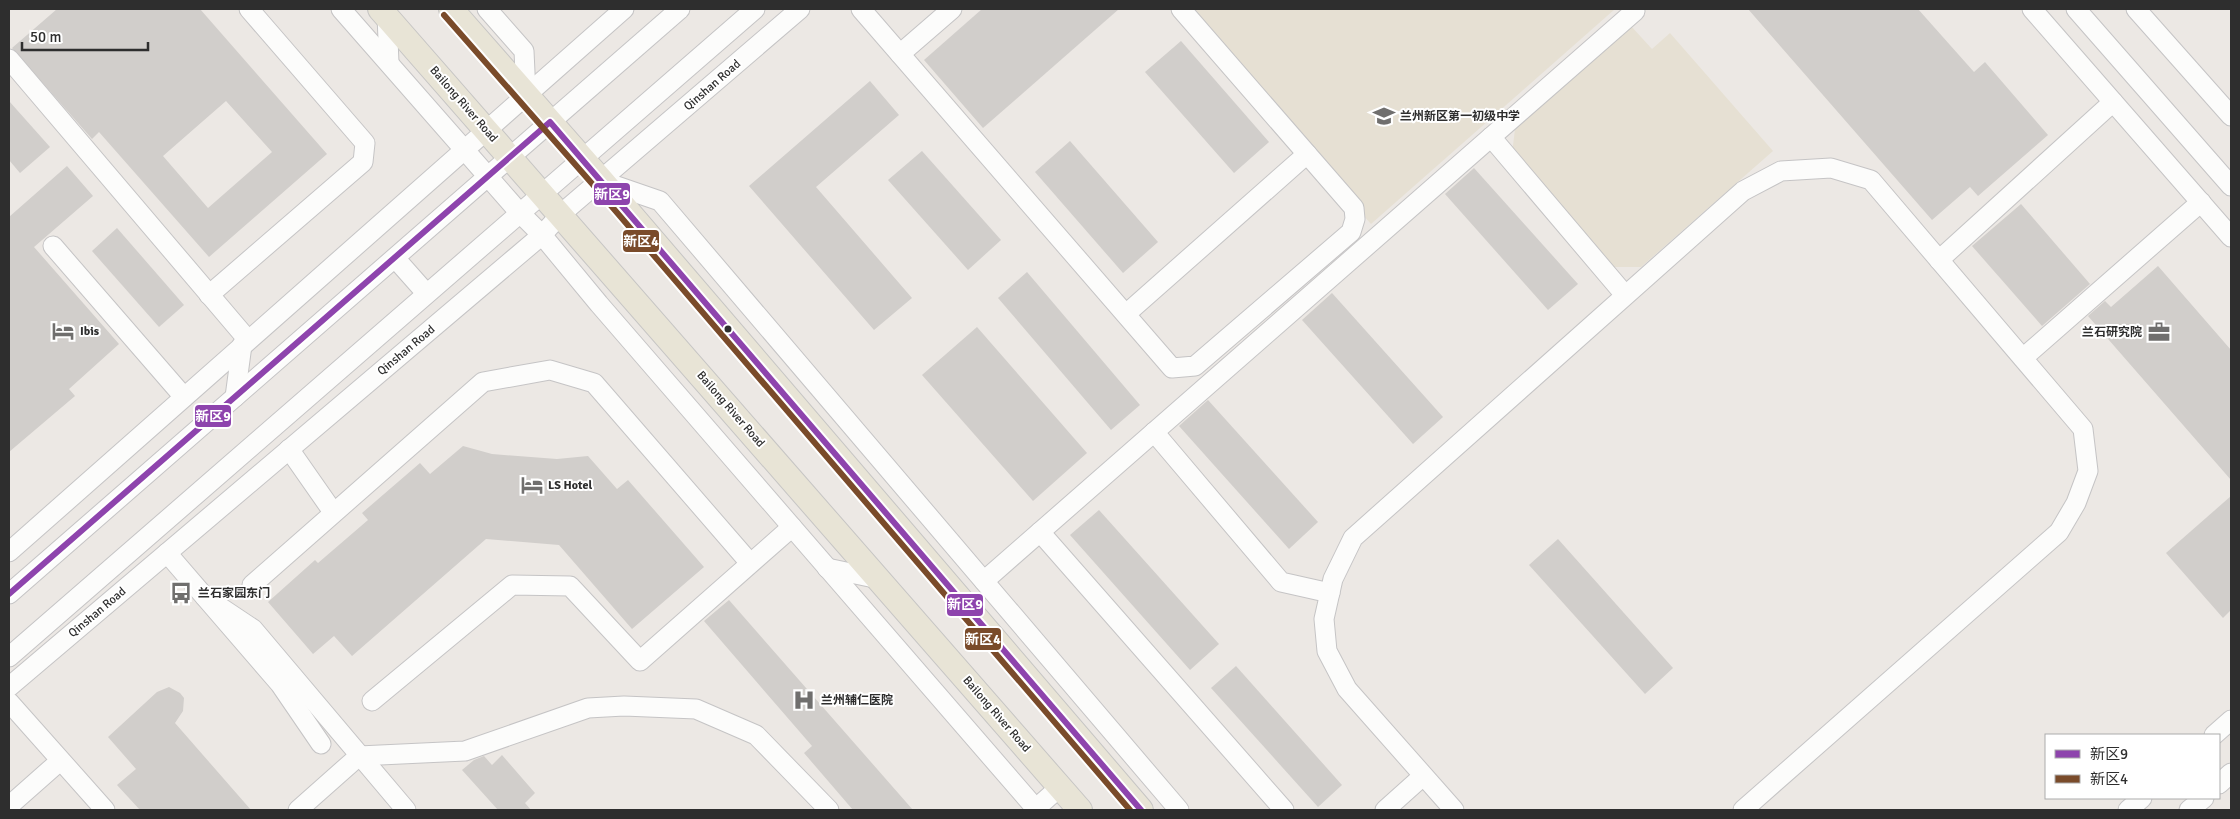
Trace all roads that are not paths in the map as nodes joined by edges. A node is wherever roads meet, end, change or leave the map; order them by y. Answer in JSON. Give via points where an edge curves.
{"nodes":[{"id":1,"x":249,"y":9,"type":"edge"},
{"id":2,"x":342,"y":9,"type":"edge"},
{"id":3,"x":487,"y":9,"type":"edge"},
{"id":4,"x":624,"y":9,"type":"edge"},
{"id":5,"x":680,"y":9,"type":"edge"},
{"id":6,"x":755,"y":9,"type":"edge"},
{"id":7,"x":800,"y":9,"type":"edge"},
{"id":8,"x":861,"y":9,"type":"edge"},
{"id":9,"x":952,"y":9,"type":"edge"},
{"id":10,"x":1181,"y":9,"type":"edge"},
{"id":11,"x":2032,"y":9,"type":"edge"},
{"id":12,"x":2076,"y":9,"type":"edge"},
{"id":13,"x":2136,"y":9,"type":"edge"},
{"id":14,"x":454,"y":11,"type":"edge"},
{"id":15,"x":1635,"y":11,"type":"dead end"},
{"id":16,"x":384,"y":13,"type":"edge"},
{"id":17,"x":900,"y":54,"type":"junction"},
{"id":18,"x":9,"y":59,"type":"edge"},
{"id":19,"x":389,"y":63,"type":"junction"},
{"id":20,"x":526,"y":94,"type":"junction"},
{"id":21,"x":2113,"y":102,"type":"junction"},
{"id":22,"x":2231,"y":116,"type":"edge"},
{"id":23,"x":550,"y":122,"type":"junction"},
{"id":24,"x":486,"y":129,"type":"junction"},
{"id":25,"x":1491,"y":137,"type":"junction"},
{"id":26,"x":464,"y":149,"type":"junction"},
{"id":27,"x":1307,"y":154,"type":"junction"},
{"id":28,"x":510,"y":157,"type":"junction"},
{"id":29,"x":582,"y":157,"type":"junction"},
{"id":30,"x":488,"y":176,"type":"junction"},
{"id":31,"x":602,"y":181,"type":"junction"},
{"id":32,"x":2231,"y":186,"type":"edge"},
{"id":33,"x":541,"y":192,"type":"junction"},
{"id":34,"x":2201,"y":202,"type":"junction"},
{"id":35,"x":519,"y":212,"type":"junction"},
{"id":36,"x":561,"y":214,"type":"junction"},
{"id":37,"x":542,"y":235,"type":"junction"},
{"id":38,"x":2231,"y":237,"type":"edge"},
{"id":39,"x":53,"y":246,"type":"dead end"},
{"id":40,"x":395,"y":258,"type":"junction"},
{"id":41,"x":1939,"y":260,"type":"junction"},
{"id":42,"x":426,"y":293,"type":"junction"},
{"id":43,"x":209,"y":295,"type":"junction"},
{"id":44,"x":1625,"y":295,"type":"junction"},
{"id":45,"x":1126,"y":314,"type":"junction"},
{"id":46,"x":245,"y":343,"type":"junction"},
{"id":47,"x":2023,"y":358,"type":"junction"},
{"id":48,"x":184,"y":397,"type":"junction"},
{"id":49,"x":235,"y":397,"type":"junction"},
{"id":50,"x":1154,"y":432,"type":"junction"},
{"id":51,"x":289,"y":450,"type":"junction"},
{"id":52,"x":333,"y":512,"type":"junction"},
{"id":53,"x":792,"y":526,"type":"junction"},
{"id":54,"x":1040,"y":532,"type":"junction"},
{"id":55,"x":9,"y":552,"type":"edge"},
{"id":56,"x":167,"y":553,"type":"junction"},
{"id":57,"x":750,"y":563,"type":"junction"},
{"id":58,"x":827,"y":568,"type":"junction"},
{"id":59,"x":879,"y":579,"type":"junction"},
{"id":60,"x":984,"y":581,"type":"junction"},
{"id":61,"x":252,"y":585,"type":"dead end"},
{"id":62,"x":9,"y":594,"type":"edge"},
{"id":63,"x":1330,"y":594,"type":"junction"},
{"id":64,"x":205,"y":597,"type":"junction"},
{"id":65,"x":9,"y":657,"type":"edge"},
{"id":66,"x":9,"y":687,"type":"edge"},
{"id":67,"x":372,"y":701,"type":"dead end"},
{"id":68,"x":9,"y":702,"type":"edge"},
{"id":69,"x":2231,"y":720,"type":"edge"},
{"id":70,"x":2215,"y":734,"type":"edge"},
{"id":71,"x":321,"y":744,"type":"dead end"},
{"id":72,"x":359,"y":756,"type":"junction"},
{"id":73,"x":60,"y":761,"type":"junction"},
{"id":74,"x":2231,"y":774,"type":"edge"},
{"id":75,"x":1423,"y":776,"type":"junction"},
{"id":76,"x":2220,"y":783,"type":"edge"},
{"id":77,"x":1060,"y":787,"type":"junction"},
{"id":78,"x":2141,"y":799,"type":"edge"},
{"id":79,"x":2203,"y":799,"type":"edge"},
{"id":80,"x":9,"y":806,"type":"edge"},
{"id":81,"x":105,"y":810,"type":"edge"},
{"id":82,"x":298,"y":810,"type":"edge"},
{"id":83,"x":406,"y":810,"type":"edge"},
{"id":84,"x":829,"y":810,"type":"edge"},
{"id":85,"x":1035,"y":810,"type":"edge"},
{"id":86,"x":1080,"y":810,"type":"edge"},
{"id":87,"x":1141,"y":810,"type":"edge"},
{"id":88,"x":1179,"y":810,"type":"edge"},
{"id":89,"x":1284,"y":810,"type":"edge"},
{"id":90,"x":1385,"y":810,"type":"edge"},
{"id":91,"x":1454,"y":810,"type":"edge"},
{"id":92,"x":1744,"y":810,"type":"edge"},
{"id":93,"x":2128,"y":810,"type":"edge"},
{"id":94,"x":2189,"y":810,"type":"edge"}],
"edges":[{"from":1,"to":43,"type":"street","via":[[365,143],[363,162]]},
{"from":2,"to":19,"type":"street"},
{"from":3,"to":20,"type":"street","via":[[524,51]]},
{"from":4,"to":20,"type":"street"},
{"from":5,"to":23,"type":"street"},
{"from":6,"to":29,"type":"street","name":"Qinshan Road"},
{"from":7,"to":31,"type":"street","name":"Qinshan Road"},
{"from":8,"to":17,"type":"street"},
{"from":9,"to":17,"type":"street"},
{"from":10,"to":27,"type":"street"},
{"from":11,"to":21,"type":"street"},
{"from":12,"to":32,"type":"street"},
{"from":13,"to":22,"type":"street"},
{"from":14,"to":20,"type":"main road"},
{"from":15,"to":25,"type":"street"},
{"from":16,"to":19,"type":"street"},
{"from":16,"to":24,"type":"main road","name":"Bailong River Road"},
{"from":17,"to":45,"type":"street"},
{"from":18,"to":43,"type":"street"},
{"from":19,"to":26,"type":"street"},
{"from":20,"to":23,"type":"main road"},
{"from":20,"to":24,"type":"street"},
{"from":21,"to":34,"type":"street"},
{"from":21,"to":41,"type":"street"},
{"from":23,"to":28,"type":"street"},
{"from":23,"to":29,"type":"main road"},
{"from":24,"to":26,"type":"street"},
{"from":24,"to":28,"type":"main road","name":"Bailong River Road"},
{"from":25,"to":44,"type":"street"},
{"from":25,"to":50,"type":"street"},
{"from":26,"to":30,"type":"street"},
{"from":26,"to":46,"type":"street"},
{"from":27,"to":45,"type":"street"},
{"from":27,"to":45,"type":"street","via":[[1354,208],[1356,220],[1351,232],[1195,366],[1172,368]]},
{"from":28,"to":30,"type":"street"},
{"from":28,"to":33,"type":"main road","name":"Bailong River Road"},
{"from":29,"to":31,"type":"main road"},
{"from":29,"to":33,"type":"street","name":"Qinshan Road"},
{"from":30,"to":35,"type":"street"},
{"from":30,"to":40,"type":"street"},
{"from":31,"to":36,"type":"street","name":"Qinshan Road"},
{"from":31,"to":60,"type":"street","via":[[660,201]]},
{"from":31,"to":87,"type":"main road"},
{"from":33,"to":35,"type":"street","name":"Qinshan Road"},
{"from":33,"to":36,"type":"main road","name":"Bailong River Road"},
{"from":34,"to":38,"type":"street"},
{"from":34,"to":47,"type":"street"},
{"from":35,"to":37,"type":"street"},
{"from":35,"to":42,"type":"street","name":"Qinshan Road"},
{"from":36,"to":37,"type":"street","name":"Qinshan Road"},
{"from":36,"to":59,"type":"main road","name":"Bailong River Road"},
{"from":37,"to":51,"type":"street","name":"Qinshan Road"},
{"from":37,"to":53,"type":"street"},
{"from":39,"to":48,"type":"street"},
{"from":40,"to":42,"type":"street"},
{"from":40,"to":49,"type":"street"},
{"from":41,"to":44,"type":"street","via":[[1872,180],[1830,168],[1780,171],[1743,191]]},
{"from":41,"to":47,"type":"street"},
{"from":42,"to":65,"type":"street","name":"Qinshan Road"},
{"from":43,"to":46,"type":"street"},
{"from":44,"to":63,"type":"street","via":[[1353,538],[1333,579]]},
{"from":46,"to":48,"type":"street"},
{"from":46,"to":49,"type":"street"},
{"from":47,"to":92,"type":"street","via":[[2083,429],[2088,471],[2076,503],[2059,532]]},
{"from":48,"to":55,"type":"street"},
{"from":49,"to":62,"type":"street"},
{"from":50,"to":54,"type":"street"},
{"from":50,"to":63,"type":"street","via":[[1281,582]]},
{"from":51,"to":52,"type":"street"},
{"from":51,"to":56,"type":"street","name":"Qinshan Road"},
{"from":52,"to":57,"type":"street","via":[[484,382],[550,370],[594,383]]},
{"from":52,"to":61,"type":"street"},
{"from":53,"to":57,"type":"street"},
{"from":53,"to":58,"type":"street"},
{"from":54,"to":60,"type":"street"},
{"from":54,"to":89,"type":"street"},
{"from":56,"to":64,"type":"street"},
{"from":56,"to":66,"type":"street","name":"Qinshan Road"},
{"from":57,"to":67,"type":"street","via":[[640,661],[570,586],[512,585]]},
{"from":58,"to":59,"type":"street"},
{"from":58,"to":85,"type":"street"},
{"from":59,"to":77,"type":"main road","name":"Bailong River Road"},
{"from":60,"to":88,"type":"street"},
{"from":63,"to":75,"type":"street","via":[[1324,618],[1327,652],[1347,689]]},
{"from":64,"to":71,"type":"street","via":[[280,684]]},
{"from":64,"to":72,"type":"street","via":[[253,629]]},
{"from":68,"to":73,"type":"street"},
{"from":69,"to":70,"type":"street"},
{"from":72,"to":82,"type":"street"},
{"from":72,"to":83,"type":"street"},
{"from":72,"to":84,"type":"street","via":[[465,751],[588,708],[696,709],[756,735]]},
{"from":73,"to":80,"type":"street"},
{"from":73,"to":81,"type":"street"},
{"from":74,"to":76,"type":"street"},
{"from":75,"to":90,"type":"street"},
{"from":75,"to":91,"type":"street"},
{"from":77,"to":85,"type":"street"},
{"from":77,"to":86,"type":"main road","name":"Bailong River Road"},
{"from":78,"to":93,"type":"street"},
{"from":79,"to":94,"type":"street"}]}
